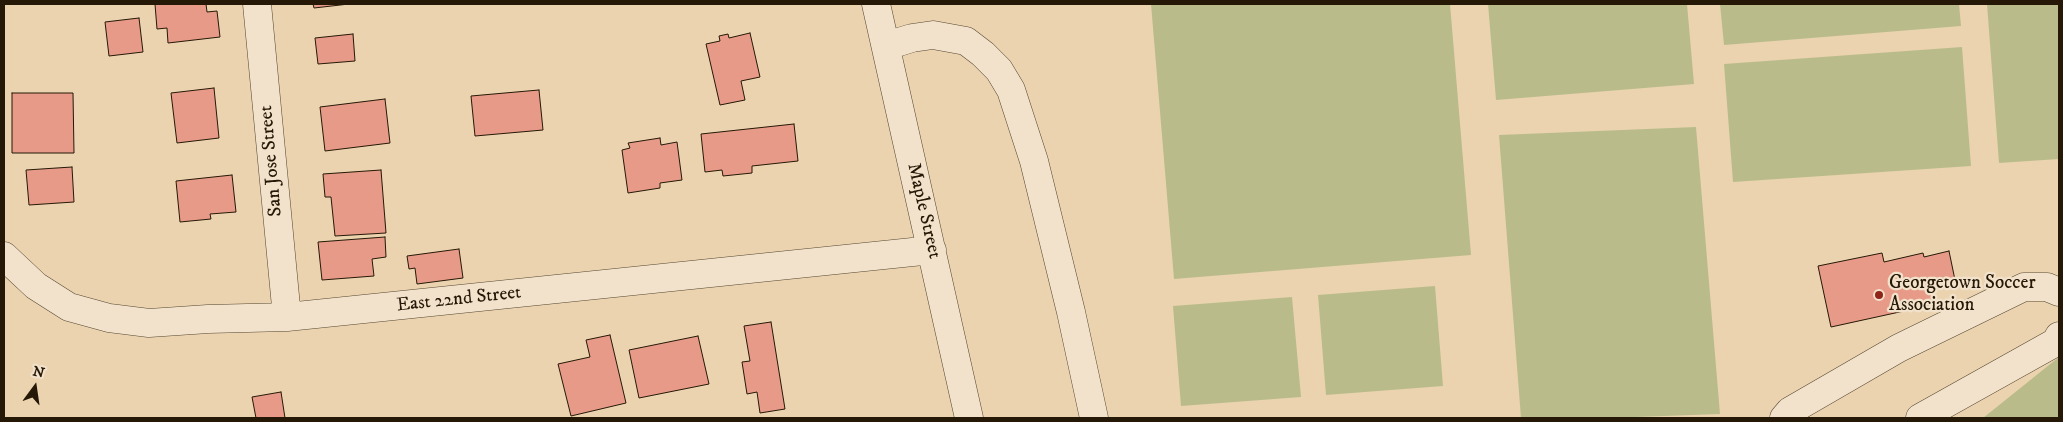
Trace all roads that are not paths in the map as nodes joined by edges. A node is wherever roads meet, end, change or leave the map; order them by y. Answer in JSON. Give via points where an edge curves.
{"nodes":[{"id":1,"x":257,"y":4,"type":"edge"},
{"id":2,"x":876,"y":4,"type":"edge"},
{"id":3,"x":886,"y":46,"type":"junction"},
{"id":4,"x":932,"y":250,"type":"junction"},
{"id":5,"x":4,"y":256,"type":"edge"},
{"id":6,"x":2059,"y":292,"type":"edge"},
{"id":7,"x":287,"y":317,"type":"junction"},
{"id":8,"x":2059,"y":336,"type":"edge"},
{"id":9,"x":969,"y":418,"type":"edge"},
{"id":10,"x":1094,"y":418,"type":"edge"},
{"id":11,"x":1784,"y":418,"type":"edge"},
{"id":12,"x":1920,"y":418,"type":"edge"}],
"edges":[{"from":1,"to":7,"type":"street","name":"San Jose Street"},
{"from":2,"to":3,"type":"street","name":"Maple Street"},
{"from":3,"to":4,"type":"street","name":"Maple Street"},
{"from":3,"to":10,"type":"street","via":[[933,35],[966,41],[999,70],[1011,90],[1034,161]]},
{"from":4,"to":7,"type":"street","name":"East 22nd Street"},
{"from":4,"to":9,"type":"street","name":"Maple Street"},
{"from":5,"to":7,"type":"street","name":"East 22nd Street","via":[[36,286],[70,307],[109,318],[149,323]]},
{"from":6,"to":11,"type":"street","via":[[2047,287],[2024,287],[1899,348],[1790,411]]},
{"from":8,"to":12,"type":"street","via":[[2056,342]]}]}
